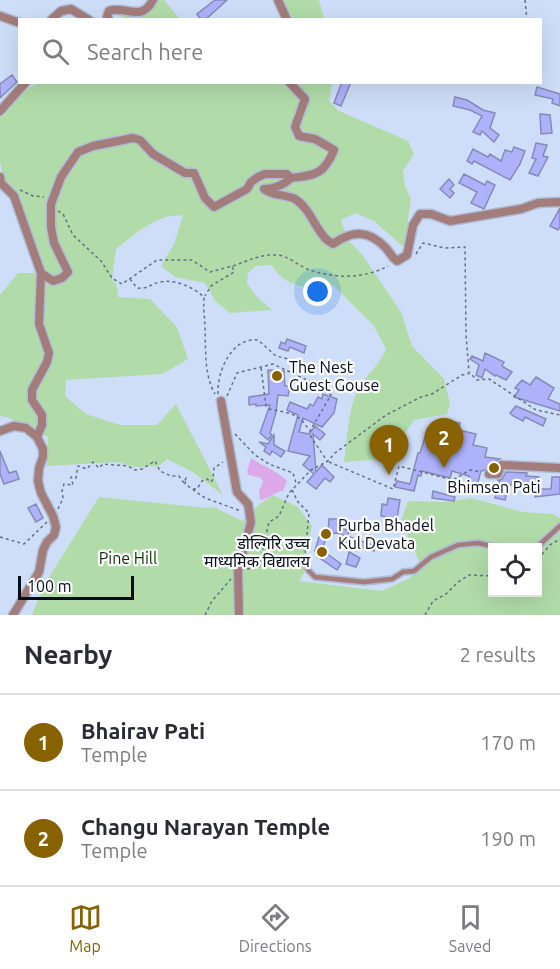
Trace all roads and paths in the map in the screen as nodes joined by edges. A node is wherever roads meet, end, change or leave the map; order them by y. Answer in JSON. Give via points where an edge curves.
{"nodes":[{"id":1,"x":153,"y":0,"type":"edge"},
{"id":2,"x":278,"y":0,"type":"edge"},
{"id":3,"x":525,"y":0,"type":"edge"},
{"id":4,"x":0,"y":16,"type":"edge"},
{"id":5,"x":53,"y":18,"type":"edge"},
{"id":6,"x":86,"y":18,"type":"edge"},
{"id":7,"x":108,"y":18,"type":"edge"},
{"id":8,"x":286,"y":18,"type":"edge"},
{"id":9,"x":526,"y":18,"type":"edge"},
{"id":10,"x":18,"y":22,"type":"edge"},
{"id":11,"x":24,"y":84,"type":"edge"},
{"id":12,"x":291,"y":84,"type":"edge"},
{"id":13,"x":0,"y":111,"type":"edge"},
{"id":14,"x":291,"y":178,"type":"junction"},
{"id":15,"x":0,"y":180,"type":"edge"},
{"id":16,"x":560,"y":202,"type":"edge"},
{"id":17,"x":51,"y":204,"type":"junction"},
{"id":18,"x":407,"y":255,"type":"junction"},
{"id":19,"x":397,"y":261,"type":"junction"},
{"id":20,"x":232,"y":266,"type":"junction"},
{"id":21,"x":41,"y":273,"type":"junction"},
{"id":22,"x":130,"y":279,"type":"junction"},
{"id":23,"x":204,"y":297,"type":"junction"},
{"id":24,"x":300,"y":362,"type":"dead end"},
{"id":25,"x":261,"y":368,"type":"junction"},
{"id":26,"x":470,"y":373,"type":"junction"},
{"id":27,"x":220,"y":399,"type":"junction"},
{"id":28,"x":560,"y":415,"type":"edge"},
{"id":29,"x":225,"y":424,"type":"junction"},
{"id":30,"x":0,"y":431,"type":"edge"},
{"id":31,"x":310,"y":431,"type":"junction"},
{"id":32,"x":37,"y":436,"type":"junction"},
{"id":33,"x":231,"y":452,"type":"junction"},
{"id":34,"x":328,"y":461,"type":"junction"},
{"id":35,"x":560,"y":468,"type":"edge"},
{"id":36,"x":489,"y":474,"type":"joint"},
{"id":37,"x":296,"y":484,"type":"junction"},
{"id":38,"x":192,"y":489,"type":"junction"},
{"id":39,"x":292,"y":490,"type":"junction"},
{"id":40,"x":249,"y":508,"type":"junction"},
{"id":41,"x":53,"y":516,"type":"junction"},
{"id":42,"x":560,"y":526,"type":"edge"},
{"id":43,"x":0,"y":537,"type":"edge"},
{"id":44,"x":560,"y":539,"type":"edge"},
{"id":45,"x":541,"y":543,"type":"edge"},
{"id":46,"x":488,"y":545,"type":"edge"},
{"id":47,"x":542,"y":555,"type":"edge"},
{"id":48,"x":304,"y":562,"type":"joint"},
{"id":49,"x":238,"y":571,"type":"junction"},
{"id":50,"x":488,"y":576,"type":"edge"},
{"id":51,"x":13,"y":615,"type":"edge"},
{"id":52,"x":205,"y":615,"type":"edge"},
{"id":53,"x":239,"y":615,"type":"edge"},
{"id":54,"x":425,"y":615,"type":"edge"}],
"edges":[{"from":1,"to":7,"type":"street","via":[[138,12],[109,11]]},
{"from":2,"to":8,"type":"street"},
{"from":3,"to":9,"type":"path"},
{"from":4,"to":10,"type":"street"},
{"from":5,"to":6,"type":"street","via":[[71,9]]},
{"from":11,"to":13,"type":"street"},
{"from":12,"to":14,"type":"street","via":[[305,99],[294,127],[298,136],[315,139],[333,150],[324,169],[314,175]]},
{"from":14,"to":17,"type":"street","via":[[287,174],[265,174],[214,207],[194,173],[185,173],[133,138],[78,152],[61,177]]},
{"from":14,"to":19,"type":"street","via":[[264,189],[303,206],[321,234],[333,244],[345,235],[361,233],[386,248]]},
{"from":15,"to":17,"type":"path","via":[[33,196],[44,197]]},
{"from":15,"to":21,"type":"street","via":[[15,196]]},
{"from":16,"to":18,"type":"street","via":[[450,221],[420,214],[413,225]]},
{"from":17,"to":21,"type":"street","via":[[54,243],[68,272],[52,281]]},
{"from":17,"to":22,"type":"path","via":[[112,278],[122,284]]},
{"from":18,"to":19,"type":"street"},
{"from":18,"to":26,"type":"path","via":[[418,253],[423,243],[465,248]]},
{"from":19,"to":20,"type":"path","via":[[376,272],[340,277],[308,269],[281,255],[260,255]]},
{"from":20,"to":22,"type":"path","via":[[210,272],[192,260],[157,260]]},
{"from":20,"to":23,"type":"path","via":[[234,272],[211,286]]},
{"from":21,"to":32,"type":"street","via":[[39,324],[49,353],[32,390],[32,400],[42,415]]},
{"from":22,"to":23,"type":"path","via":[[137,288],[146,289],[159,282],[182,283]]},
{"from":23,"to":27,"type":"path","via":[[206,364],[212,388]]},
{"from":24,"to":27,"type":"path","via":[[276,356],[258,340],[243,342],[224,364],[219,377]]},
{"from":25,"to":27,"type":"path","via":[[241,371],[227,396]]},
{"from":25,"to":31,"type":"path","via":[[266,406],[302,418]]},
{"from":25,"to":31,"type":"path","via":[[273,364],[331,395]]},
{"from":26,"to":28,"type":"path","via":[[477,380],[489,378],[536,410]]},
{"from":26,"to":34,"type":"path","via":[[386,415]]},
{"from":27,"to":29,"type":"street"},
{"from":29,"to":33,"type":"street"},
{"from":29,"to":37,"type":"path","via":[[255,455],[293,473]]},
{"from":30,"to":32,"type":"street","via":[[14,426]]},
{"from":31,"to":34,"type":"path"},
{"from":32,"to":41,"type":"street","via":[[43,449],[38,481]]},
{"from":33,"to":38,"type":"path","via":[[229,460],[214,468],[211,482],[207,479]]},
{"from":33,"to":40,"type":"street","via":[[237,492]]},
{"from":34,"to":36,"type":"path","via":[[393,489],[399,465],[453,480],[470,470]]},
{"from":34,"to":37,"type":"path"},
{"from":35,"to":36,"type":"street","via":[[501,465],[498,474]]},
{"from":37,"to":39,"type":"path"},
{"from":38,"to":40,"type":"path","via":[[230,508],[244,512]]},
{"from":38,"to":41,"type":"path","via":[[185,484],[186,478],[184,483],[179,476],[160,471],[155,461],[135,470],[112,464],[99,468],[93,462],[87,469],[78,466],[76,478],[71,477],[74,484],[64,484],[63,498]]},
{"from":39,"to":48,"type":"path","via":[[309,513]]},
{"from":39,"to":49,"type":"path","via":[[279,516],[269,522],[259,567]]},
{"from":40,"to":49,"type":"street","via":[[250,522]]},
{"from":41,"to":43,"type":"path","via":[[24,544]]},
{"from":41,"to":51,"type":"street","via":[[54,535],[47,542],[39,572]]},
{"from":42,"to":45,"type":"lane"},
{"from":44,"to":47,"type":"path"},
{"from":46,"to":48,"type":"lane","via":[[459,545],[431,557],[414,571],[392,579],[364,582],[315,577]]},
{"from":49,"to":52,"type":"path"},
{"from":49,"to":53,"type":"street"},
{"from":50,"to":54,"type":"path","via":[[469,575],[433,601]]}]}
